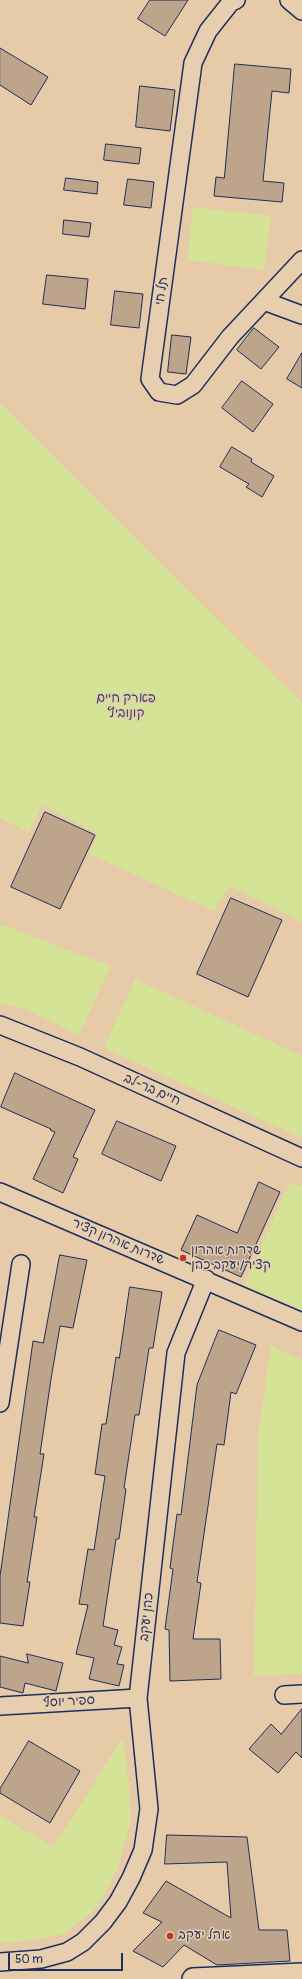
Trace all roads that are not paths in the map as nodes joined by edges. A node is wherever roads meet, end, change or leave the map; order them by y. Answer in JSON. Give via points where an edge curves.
{"nodes":[{"id":1,"x":236,"y":0,"type":"edge"},
{"id":2,"x":289,"y":0,"type":"edge"},
{"id":3,"x":302,"y":11,"type":"edge"},
{"id":4,"x":302,"y":260,"type":"edge"},
{"id":5,"x":264,"y":302,"type":"junction"},
{"id":6,"x":302,"y":315,"type":"edge"},
{"id":7,"x":0,"y":1025,"type":"edge"},
{"id":8,"x":302,"y":1158,"type":"edge"},
{"id":9,"x":0,"y":1192,"type":"edge"},
{"id":10,"x":21,"y":1264,"type":"dead end"},
{"id":11,"x":206,"y":1280,"type":"junction"},
{"id":12,"x":302,"y":1322,"type":"edge"},
{"id":13,"x":0,"y":1403,"type":"edge"},
{"id":14,"x":284,"y":1694,"type":"dead end"},
{"id":15,"x":302,"y":1694,"type":"edge"},
{"id":16,"x":138,"y":1698,"type":"junction"},
{"id":17,"x":0,"y":1706,"type":"edge"},
{"id":18,"x":0,"y":1962,"type":"edge"},
{"id":19,"x":302,"y":1974,"type":"edge"},
{"id":20,"x":192,"y":1979,"type":"edge"}],
"edges":[{"from":1,"to":5,"type":"street","name":"תל חי","via":[[231,2],[208,30],[193,63],[150,379],[159,392],[177,394],[193,385],[230,337]]},
{"from":2,"to":3,"type":"street"},
{"from":4,"to":5,"type":"street","name":"תל חי"},
{"from":5,"to":6,"type":"street"},
{"from":7,"to":8,"type":"street","name":"חיים בר-לב","via":[[80,1057]]},
{"from":9,"to":11,"type":"street","name":"שדרות אהרון קציר"},
{"from":10,"to":13,"type":"street"},
{"from":11,"to":12,"type":"street","name":"שדרות אהרון קציר"},
{"from":11,"to":16,"type":"street","name":"כהן יעקב","via":[[176,1353]]},
{"from":14,"to":15,"type":"street"},
{"from":16,"to":17,"type":"street","name":"ספיר יוסף"},
{"from":16,"to":18,"type":"street","name":"כהן יעקב","via":[[149,1809],[143,1850],[131,1878],[118,1902],[83,1942],[67,1952],[41,1959]]},
{"from":19,"to":20,"type":"main road"}]}
